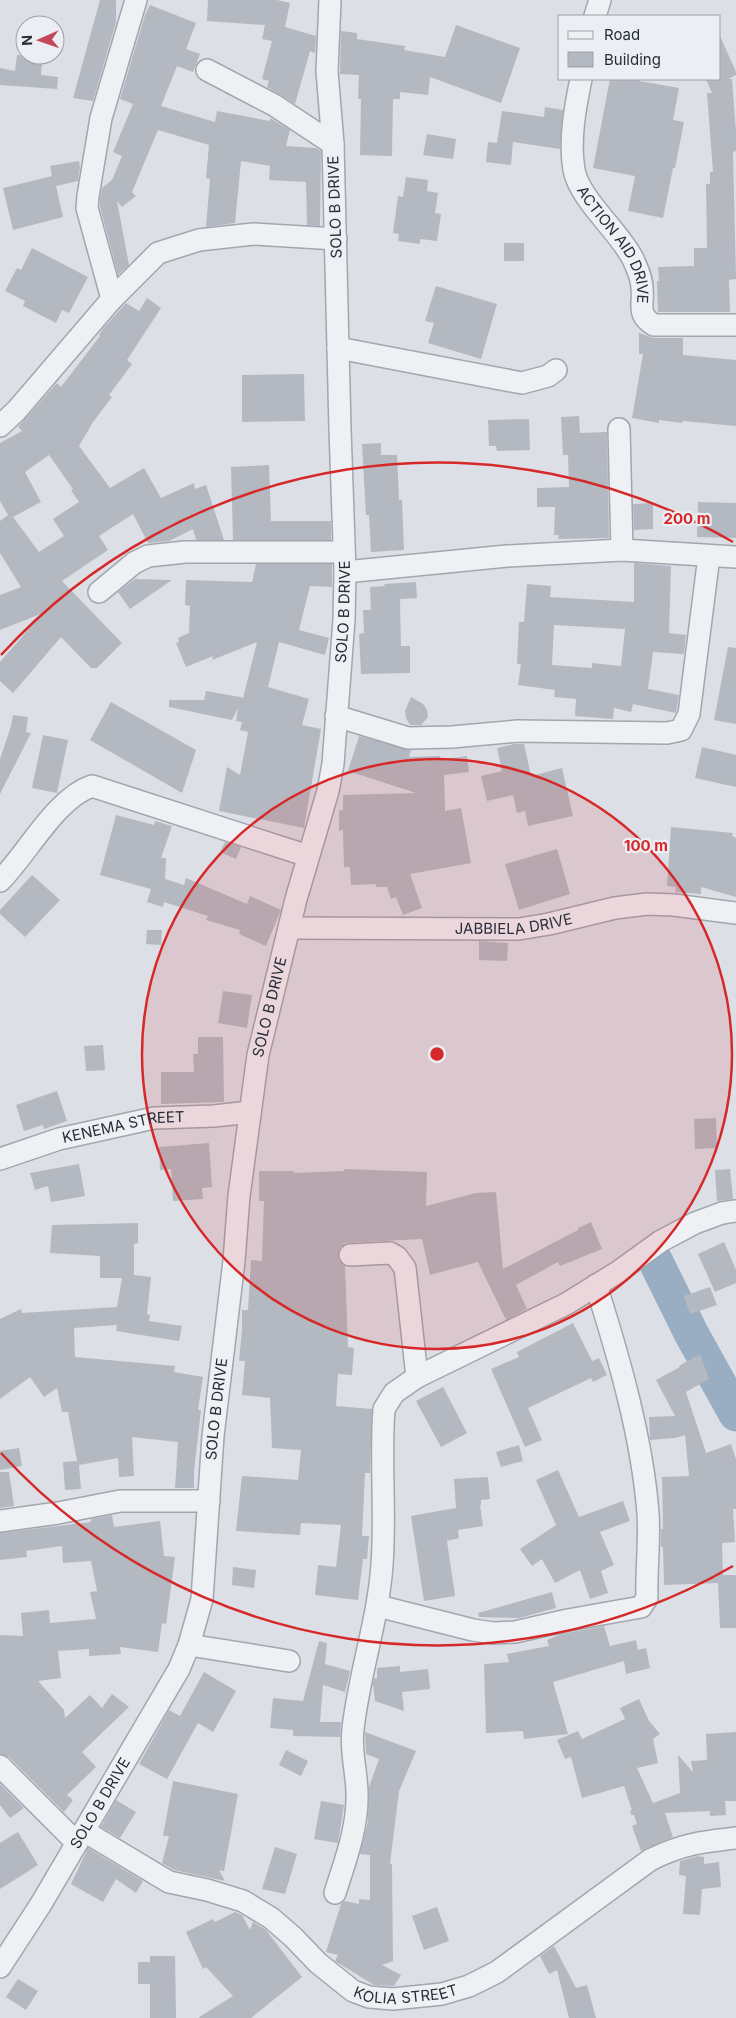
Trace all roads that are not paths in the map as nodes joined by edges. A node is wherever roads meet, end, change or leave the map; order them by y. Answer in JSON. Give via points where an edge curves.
{"nodes":[{"id":1,"x":136,"y":0,"type":"edge"},
{"id":2,"x":330,"y":0,"type":"edge"},
{"id":3,"x":600,"y":0,"type":"edge"},
{"id":4,"x":595,"y":15,"type":"edge"},
{"id":5,"x":207,"y":70,"type":"dead end"},
{"id":6,"x":581,"y":80,"type":"edge"},
{"id":7,"x":333,"y":144,"type":"junction"},
{"id":8,"x":336,"y":239,"type":"junction"},
{"id":9,"x":112,"y":300,"type":"junction"},
{"id":10,"x":736,"y":325,"type":"edge"},
{"id":11,"x":338,"y":348,"type":"junction"},
{"id":12,"x":556,"y":370,"type":"dead end"},
{"id":13,"x":0,"y":426,"type":"edge"},
{"id":14,"x":619,"y":429,"type":"dead end"},
{"id":15,"x":622,"y":550,"type":"junction"},
{"id":16,"x":709,"y":556,"type":"junction"},
{"id":17,"x":736,"y":557,"type":"edge"},
{"id":18,"x":344,"y":562,"type":"junction"},
{"id":19,"x":99,"y":592,"type":"dead end"},
{"id":20,"x":336,"y":716,"type":"junction"},
{"id":21,"x":308,"y":856,"type":"junction"},
{"id":22,"x":0,"y":881,"type":"edge"},
{"id":23,"x":736,"y":913,"type":"edge"},
{"id":24,"x":289,"y":928,"type":"junction"},
{"id":25,"x":250,"y":1112,"type":"junction"},
{"id":26,"x":0,"y":1159,"type":"edge"},
{"id":27,"x":736,"y":1211,"type":"edge"},
{"id":28,"x":350,"y":1255,"type":"dead end"},
{"id":29,"x":596,"y":1285,"type":"junction"},
{"id":30,"x":417,"y":1377,"type":"junction"},
{"id":31,"x":209,"y":1501,"type":"junction"},
{"id":32,"x":0,"y":1521,"type":"edge"},
{"id":33,"x":378,"y":1606,"type":"junction"},
{"id":34,"x":190,"y":1645,"type":"junction"},
{"id":35,"x":289,"y":1661,"type":"dead end"},
{"id":36,"x":0,"y":1766,"type":"edge"},
{"id":37,"x":81,"y":1837,"type":"junction"},
{"id":38,"x":734,"y":1839,"type":"edge"},
{"id":39,"x":335,"y":1893,"type":"dead end"},
{"id":40,"x":0,"y":1967,"type":"edge"}],
"edges":[{"from":1,"to":9,"type":"street","via":[[101,118],[87,208]]},
{"from":2,"to":7,"type":"street","name":"SOLO B DRIVE","via":[[327,71]]},
{"from":3,"to":4,"type":"street"},
{"from":5,"to":7,"type":"street","via":[[274,105]]},
{"from":6,"to":10,"type":"street","name":"ACTION AID DRIVE","via":[[572,151],[575,172],[584,191],[632,257],[640,276],[642,312],[646,320],[654,324]]},
{"from":7,"to":8,"type":"street","name":"SOLO B DRIVE"},
{"from":8,"to":9,"type":"street","via":[[253,234],[199,240],[158,253]]},
{"from":8,"to":11,"type":"street","name":"SOLO B DRIVE"},
{"from":9,"to":13,"type":"street"},
{"from":11,"to":12,"type":"street","via":[[522,384],[548,376]]},
{"from":11,"to":18,"type":"street","name":"SOLO B DRIVE"},
{"from":14,"to":15,"type":"street"},
{"from":15,"to":16,"type":"street"},
{"from":15,"to":18,"type":"street"},
{"from":16,"to":17,"type":"street"},
{"from":16,"to":20,"type":"street","via":[[689,714],[682,730],[667,733],[518,731],[408,738]]},
{"from":18,"to":19,"type":"street","via":[[185,552],[148,556],[134,563]]},
{"from":18,"to":20,"type":"street","name":"SOLO B DRIVE","via":[[344,620]]},
{"from":20,"to":21,"type":"street","name":"SOLO B DRIVE","via":[[328,791]]},
{"from":21,"to":22,"type":"street","via":[[92,786],[64,804]]},
{"from":21,"to":24,"type":"street","name":"SOLO B DRIVE"},
{"from":23,"to":24,"type":"street","name":"JABBIELA DRIVE","via":[[647,904],[519,929]]},
{"from":24,"to":25,"type":"street","name":"SOLO B DRIVE","via":[[258,1055]]},
{"from":25,"to":26,"type":"street","name":"KENEMA STREET","via":[[154,1118],[59,1139]]},
{"from":25,"to":31,"type":"street","name":"SOLO B DRIVE","via":[[212,1436]]},
{"from":27,"to":29,"type":"street","via":[[687,1227]]},
{"from":28,"to":30,"type":"street","via":[[390,1253],[405,1268]]},
{"from":29,"to":30,"type":"street","via":[[566,1304]]},
{"from":29,"to":33,"type":"street","via":[[620,1362],[642,1470],[648,1514],[647,1598],[642,1607],[515,1632],[493,1633]]},
{"from":30,"to":33,"type":"street","via":[[394,1393],[384,1409],[382,1563]]},
{"from":31,"to":32,"type":"street","via":[[120,1501]]},
{"from":31,"to":34,"type":"street","name":"SOLO B DRIVE","via":[[202,1599]]},
{"from":33,"to":39,"type":"street","via":[[353,1730],[356,1813],[348,1855]]},
{"from":34,"to":35,"type":"street"},
{"from":34,"to":37,"type":"street","name":"SOLO B DRIVE"},
{"from":36,"to":37,"type":"street","name":"KOLIA STREET"},
{"from":37,"to":38,"type":"street","name":"KOLIA STREET","via":[[169,1882],[243,1901],[271,1918],[353,1991],[370,1997],[393,1999],[442,1994],[469,1986],[497,1972],[650,1860],[672,1849],[702,1841]]},
{"from":37,"to":40,"type":"street","name":"SOLO B DRIVE"}]}
